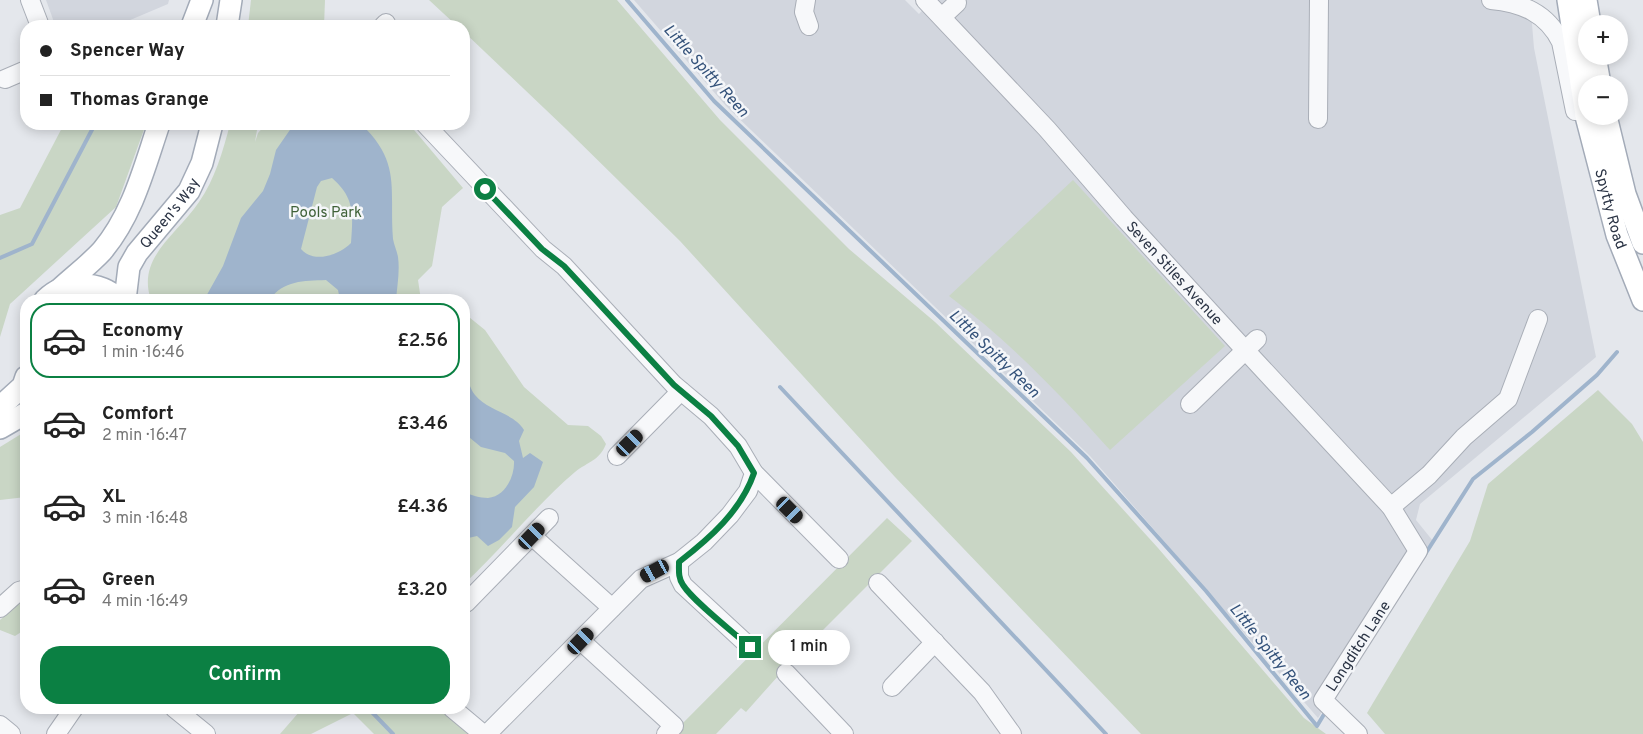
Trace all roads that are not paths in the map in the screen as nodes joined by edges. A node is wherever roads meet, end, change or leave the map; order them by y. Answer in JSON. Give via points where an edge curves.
{"nodes":[{"id":1,"x":30,"y":0,"type":"edge"},
{"id":2,"x":202,"y":0,"type":"edge"},
{"id":3,"x":231,"y":0,"type":"edge"},
{"id":4,"x":806,"y":0,"type":"edge"},
{"id":5,"x":926,"y":0,"type":"edge"},
{"id":6,"x":1319,"y":0,"type":"edge"},
{"id":7,"x":1491,"y":0,"type":"edge"},
{"id":8,"x":1568,"y":0,"type":"edge"},
{"id":9,"x":1586,"y":0,"type":"edge"},
{"id":10,"x":957,"y":3,"type":"dead end"},
{"id":11,"x":1588,"y":15,"type":"edge"},
{"id":12,"x":943,"y":16,"type":"junction"},
{"id":13,"x":38,"y":20,"type":"edge"},
{"id":14,"x":194,"y":20,"type":"edge"},
{"id":15,"x":228,"y":20,"type":"edge"},
{"id":16,"x":809,"y":26,"type":"dead end"},
{"id":17,"x":20,"y":72,"type":"edge"},
{"id":18,"x":1580,"y":75,"type":"edge"},
{"id":19,"x":4,"y":79,"type":"dead end"},
{"id":20,"x":1318,"y":119,"type":"dead end"},
{"id":21,"x":1588,"y":125,"type":"edge"},
{"id":22,"x":1608,"y":125,"type":"edge"},
{"id":23,"x":157,"y":130,"type":"edge"},
{"id":24,"x":210,"y":130,"type":"edge"},
{"id":25,"x":431,"y":130,"type":"edge"},
{"id":26,"x":1617,"y":235,"type":"junction"},
{"id":27,"x":1643,"y":243,"type":"edge"},
{"id":28,"x":53,"y":294,"type":"edge"},
{"id":29,"x":54,"y":294,"type":"edge"},
{"id":30,"x":110,"y":294,"type":"edge"},
{"id":31,"x":126,"y":294,"type":"edge"},
{"id":32,"x":1643,"y":300,"type":"edge"},
{"id":33,"x":1538,"y":319,"type":"dead end"},
{"id":34,"x":1251,"y":345,"type":"junction"},
{"id":35,"x":20,"y":389,"type":"edge"},
{"id":36,"x":681,"y":391,"type":"junction"},
{"id":37,"x":1190,"y":404,"type":"dead end"},
{"id":38,"x":0,"y":407,"type":"edge"},
{"id":39,"x":20,"y":416,"type":"edge"},
{"id":40,"x":0,"y":428,"type":"edge"},
{"id":41,"x":617,"y":456,"type":"dead end"},
{"id":42,"x":754,"y":473,"type":"junction"},
{"id":43,"x":1391,"y":506,"type":"junction"},
{"id":44,"x":550,"y":518,"type":"dead end"},
{"id":45,"x":532,"y":536,"type":"junction"},
{"id":46,"x":1418,"y":551,"type":"joint"},
{"id":47,"x":839,"y":559,"type":"dead end"},
{"id":48,"x":679,"y":562,"type":"junction"},
{"id":49,"x":878,"y":583,"type":"dead end"},
{"id":50,"x":20,"y":590,"type":"edge"},
{"id":51,"x":470,"y":599,"type":"edge"},
{"id":52,"x":0,"y":608,"type":"edge"},
{"id":53,"x":612,"y":608,"type":"junction"},
{"id":54,"x":581,"y":641,"type":"junction"},
{"id":55,"x":935,"y":642,"type":"junction"},
{"id":56,"x":750,"y":647,"type":"dead end"},
{"id":57,"x":786,"y":673,"type":"dead end"},
{"id":58,"x":892,"y":688,"type":"dead end"},
{"id":59,"x":70,"y":714,"type":"edge"},
{"id":60,"x":181,"y":714,"type":"edge"},
{"id":61,"x":459,"y":714,"type":"edge"},
{"id":62,"x":0,"y":725,"type":"edge"},
{"id":63,"x":11,"y":734,"type":"edge"},
{"id":64,"x":56,"y":734,"type":"edge"},
{"id":65,"x":206,"y":734,"type":"edge"},
{"id":66,"x":483,"y":734,"type":"edge"},
{"id":67,"x":487,"y":734,"type":"edge"},
{"id":68,"x":666,"y":734,"type":"edge"},
{"id":69,"x":844,"y":734,"type":"edge"},
{"id":70,"x":1012,"y":734,"type":"edge"},
{"id":71,"x":1358,"y":734,"type":"edge"}],
"edges":[{"from":1,"to":13,"type":"street"},
{"from":2,"to":14,"type":"main road"},
{"from":3,"to":15,"type":"main road"},
{"from":4,"to":16,"type":"street","via":[[804,12]]},
{"from":5,"to":12,"type":"street","name":"Seven Stiles Avenue"},
{"from":6,"to":20,"type":"street"},
{"from":7,"to":26,"type":"street","via":[[1536,12],[1556,32],[1598,196]]},
{"from":8,"to":18,"type":"main road","name":"Spytty Road"},
{"from":9,"to":11,"type":"main road"},
{"from":10,"to":12,"type":"street"},
{"from":12,"to":34,"type":"street","name":"Seven Stiles Avenue","via":[[1087,164]]},
{"from":17,"to":19,"type":"street"},
{"from":21,"to":26,"type":"main road","name":"Spytty Road"},
{"from":22,"to":27,"type":"main road","name":"Spytty Road","via":[[1625,194]]},
{"from":23,"to":28,"type":"main road","name":"Queen's Way","via":[[133,203],[119,227],[102,251]]},
{"from":24,"to":31,"type":"main road","name":"Queen's Way","via":[[190,191],[137,253],[129,267]]},
{"from":25,"to":36,"type":"street"},
{"from":26,"to":32,"type":"main road","name":"Spytty Road"},
{"from":29,"to":30,"type":"main road","name":"Queen's Way","via":[[72,285],[87,284]]},
{"from":33,"to":43,"type":"street","via":[[1508,399],[1464,437],[1429,475]]},
{"from":34,"to":37,"type":"street"},
{"from":34,"to":43,"type":"street","name":"Seven Stiles Avenue","via":[[1369,475]]},
{"from":35,"to":38,"type":"main road"},
{"from":36,"to":41,"type":"street"},
{"from":36,"to":42,"type":"street","via":[[711,416],[738,446]]},
{"from":39,"to":40,"type":"main road"},
{"from":42,"to":47,"type":"street"},
{"from":42,"to":48,"type":"street","via":[[748,491],[730,515]]},
{"from":43,"to":46,"type":"street","name":"Seven Stiles Avenue"},
{"from":44,"to":45,"type":"street"},
{"from":45,"to":51,"type":"street"},
{"from":45,"to":53,"type":"street"},
{"from":46,"to":71,"type":"street","name":"Longditch Lane","via":[[1324,700]]},
{"from":48,"to":53,"type":"street","via":[[640,579]]},
{"from":48,"to":56,"type":"street","via":[[683,585]]},
{"from":49,"to":55,"type":"street"},
{"from":50,"to":52,"type":"street"},
{"from":53,"to":54,"type":"street"},
{"from":54,"to":67,"type":"street"},
{"from":54,"to":68,"type":"street","via":[[674,726]]},
{"from":55,"to":58,"type":"street"},
{"from":55,"to":70,"type":"street","via":[[982,692]]},
{"from":57,"to":69,"type":"street"},
{"from":59,"to":64,"type":"street"},
{"from":60,"to":65,"type":"street"},
{"from":61,"to":66,"type":"street"},
{"from":62,"to":63,"type":"street"}]}
